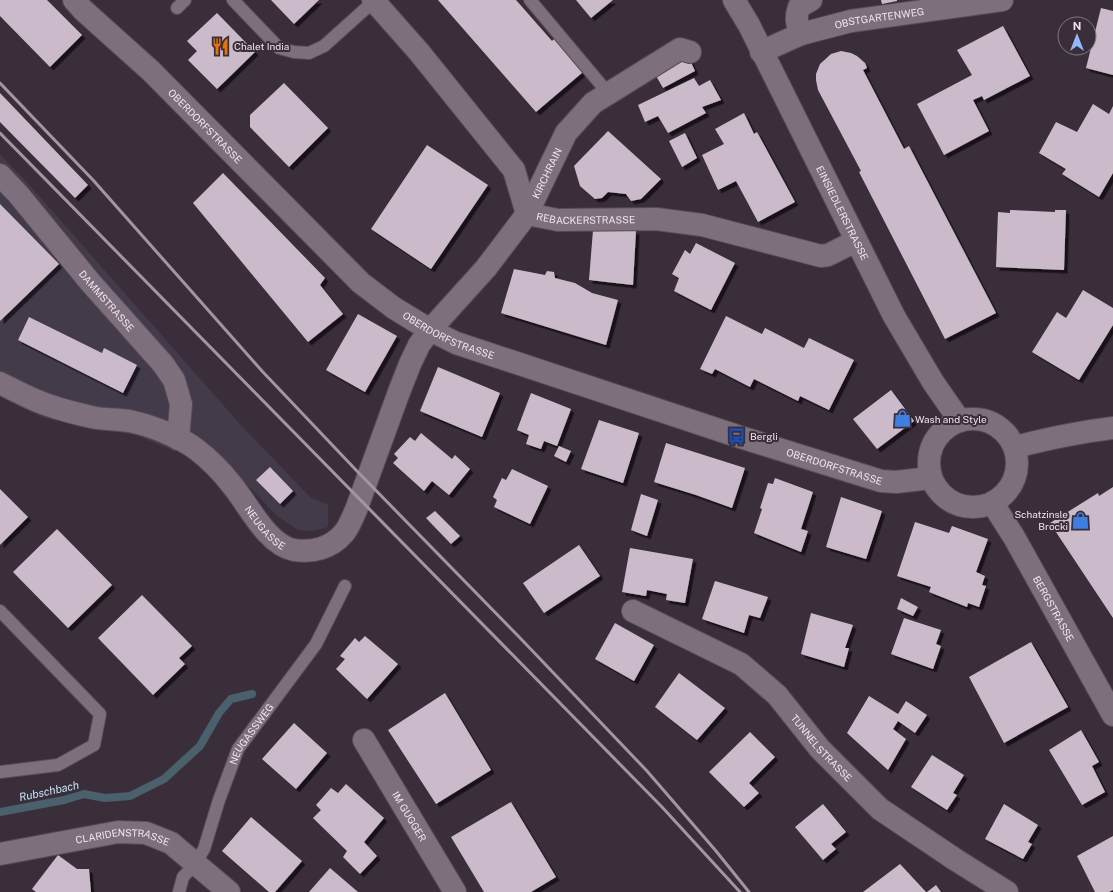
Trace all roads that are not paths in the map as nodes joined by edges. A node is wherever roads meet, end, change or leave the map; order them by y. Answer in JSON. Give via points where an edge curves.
{"nodes":[{"id":1,"x":74,"y":0,"type":"edge"},
{"id":2,"x":233,"y":0,"type":"edge"},
{"id":3,"x":374,"y":0,"type":"edge"},
{"id":4,"x":530,"y":0,"type":"edge"},
{"id":5,"x":734,"y":0,"type":"edge"},
{"id":6,"x":811,"y":0,"type":"edge"},
{"id":7,"x":1002,"y":0,"type":"edge"},
{"id":8,"x":801,"y":34,"type":"junction"},
{"id":9,"x":690,"y":52,"type":"dead end"},
{"id":10,"x":761,"y":52,"type":"junction"},
{"id":11,"x":608,"y":94,"type":"junction"},
{"id":12,"x":0,"y":176,"type":"edge"},
{"id":13,"x":527,"y":214,"type":"junction"},
{"id":14,"x":856,"y":241,"type":"junction"},
{"id":15,"x":430,"y":330,"type":"junction"},
{"id":16,"x":0,"y":383,"type":"edge"},
{"id":17,"x":960,"y":421,"type":"junction"},
{"id":18,"x":1113,"y":428,"type":"edge"},
{"id":19,"x":178,"y":439,"type":"junction"},
{"id":20,"x":1015,"y":447,"type":"junction"},
{"id":21,"x":931,"y":478,"type":"junction"},
{"id":22,"x":993,"y":504,"type":"junction"},
{"id":23,"x":345,"y":586,"type":"dead end"},
{"id":24,"x":633,"y":610,"type":"dead end"},
{"id":25,"x":0,"y":611,"type":"edge"},
{"id":26,"x":1113,"y":715,"type":"edge"},
{"id":27,"x":364,"y":740,"type":"dead end"},
{"id":28,"x":0,"y":772,"type":"edge"},
{"id":29,"x":0,"y":854,"type":"edge"},
{"id":30,"x":195,"y":864,"type":"junction"},
{"id":31,"x":179,"y":892,"type":"edge"},
{"id":32,"x":229,"y":892,"type":"edge"},
{"id":33,"x":455,"y":892,"type":"edge"},
{"id":34,"x":1007,"y":892,"type":"edge"}],
"edges":[{"from":1,"to":15,"type":"street","name":"OBERDORFSTRASSE","via":[[150,71],[361,283],[394,308]]},
{"from":2,"to":3,"type":"lane","via":[[280,48],[309,53],[324,46]]},
{"from":3,"to":13,"type":"street","name":"REBACKERSTRASSE","via":[[514,170]]},
{"from":4,"to":11,"type":"lane"},
{"from":5,"to":10,"type":"street","name":"EINSIEDLERSTRASSE"},
{"from":6,"to":8,"type":"street","via":[[799,7],[796,15]]},
{"from":7,"to":8,"type":"street","name":"OBSTGARTENWEG","via":[[851,21]]},
{"from":8,"to":10,"type":"street","name":"OBSTGARTENWEG"},
{"from":9,"to":11,"type":"street","name":"KIRCHRAIN","via":[[680,49]]},
{"from":10,"to":14,"type":"street","name":"EINSIEDLERSTRASSE"},
{"from":11,"to":13,"type":"street","name":"KIRCHRAIN","via":[[592,103],[566,133]]},
{"from":12,"to":19,"type":"street","name":"DAMMSTRASSE","via":[[18,194],[174,380],[181,404]]},
{"from":13,"to":14,"type":"street","name":"REBACKERSTRASSE","via":[[558,220],[656,218],[702,225],[821,256]]},
{"from":13,"to":15,"type":"street","name":"KIRCHRAIN","via":[[486,268]]},
{"from":14,"to":17,"type":"street","name":"EINSIEDLERSTRASSE","via":[[894,316],[933,382]]},
{"from":15,"to":19,"type":"street","name":"NEUGASSE","via":[[410,364],[350,522],[344,534],[322,549],[292,550],[272,537],[217,468],[196,448]]},
{"from":15,"to":21,"type":"street","name":"OBERDORFSTRASSE","via":[[456,343],[881,481]]},
{"from":16,"to":19,"type":"street","name":"NEUGASSE","via":[[43,403],[88,417],[130,422],[162,431]]},
{"from":17,"to":20,"type":"street","via":[[973,419],[998,426]]},
{"from":17,"to":21,"type":"street","via":[[947,427],[937,437],[928,463]]},
{"from":18,"to":20,"type":"street","via":[[1080,432]]},
{"from":20,"to":22,"type":"street","via":[[1017,473],[1004,496]]},
{"from":21,"to":22,"type":"street","via":[[936,489],[956,504],[968,508],[981,508]]},
{"from":22,"to":26,"type":"street","name":"BERGSTRASSE","via":[[1014,536]]},
{"from":23,"to":30,"type":"lane","name":"NEUGASSWEG","via":[[316,644],[238,749],[204,849]]},
{"from":24,"to":34,"type":"street","name":"TUNNELSTRASSE","via":[[741,664],[777,695],[820,749],[880,809]]},
{"from":25,"to":28,"type":"lane","via":[[100,714],[94,745],[58,765]]},
{"from":27,"to":33,"type":"street","name":"IM GUGGER"},
{"from":29,"to":30,"type":"street","name":"CLARIDENSTRASSE","via":[[118,832],[146,833],[171,843]]},
{"from":30,"to":31,"type":"lane","name":"NEUGASSWEG","via":[[183,877]]},
{"from":30,"to":32,"type":"street","name":"CLARIDENSTRASSE"}]}
